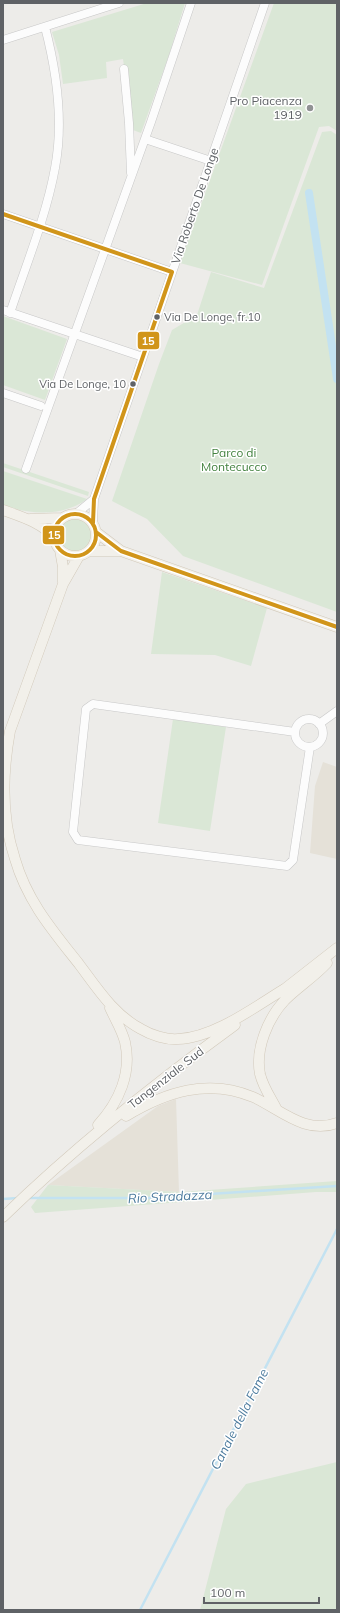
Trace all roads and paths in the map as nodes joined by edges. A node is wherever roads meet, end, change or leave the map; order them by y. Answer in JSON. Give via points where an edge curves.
{"nodes":[{"id":1,"x":119,"y":3,"type":"edge"},
{"id":2,"x":191,"y":3,"type":"edge"},
{"id":3,"x":265,"y":3,"type":"edge"},
{"id":4,"x":109,"y":4,"type":"edge"},
{"id":5,"x":44,"y":27,"type":"junction"},
{"id":6,"x":3,"y":40,"type":"edge"},
{"id":7,"x":124,"y":69,"type":"dead end"},
{"id":8,"x":145,"y":139,"type":"junction"},
{"id":9,"x":211,"y":161,"type":"junction"},
{"id":10,"x":131,"y":178,"type":"junction"},
{"id":11,"x":3,"y":214,"type":"edge"},
{"id":12,"x":39,"y":226,"type":"junction"},
{"id":13,"x":105,"y":250,"type":"junction"},
{"id":14,"x":172,"y":272,"type":"junction"},
{"id":15,"x":6,"y":311,"type":"edge"},
{"id":16,"x":74,"y":335,"type":"junction"},
{"id":17,"x":143,"y":357,"type":"junction"},
{"id":18,"x":3,"y":393,"type":"edge"},
{"id":19,"x":41,"y":406,"type":"dead end"},
{"id":20,"x":26,"y":469,"type":"dead end"},
{"id":21,"x":94,"y":499,"type":"junction"},
{"id":22,"x":3,"y":510,"type":"edge"},
{"id":23,"x":76,"y":514,"type":"junction"},
{"id":24,"x":62,"y":518,"type":"junction"},
{"id":25,"x":28,"y":519,"type":"junction"},
{"id":26,"x":95,"y":528,"type":"junction"},
{"id":27,"x":54,"y":537,"type":"junction"},
{"id":28,"x":60,"y":550,"type":"junction"},
{"id":29,"x":90,"y":551,"type":"junction"},
{"id":30,"x":121,"y":551,"type":"junction"},
{"id":31,"x":79,"y":556,"type":"junction"},
{"id":32,"x":63,"y":584,"type":"junction"},
{"id":33,"x":304,"y":616,"type":"junction"},
{"id":34,"x":337,"y":626,"type":"edge"},
{"id":35,"x":337,"y":631,"type":"edge"},
{"id":36,"x":337,"y":711,"type":"edge"},
{"id":37,"x":319,"y":724,"type":"junction"},
{"id":38,"x":295,"y":732,"type":"junction"},
{"id":39,"x":310,"y":747,"type":"junction"},
{"id":40,"x":337,"y":948,"type":"edge"},
{"id":41,"x":337,"y":952,"type":"edge"},
{"id":42,"x":286,"y":988,"type":"junction"},
{"id":43,"x":107,"y":1002,"type":"junction"},
{"id":44,"x":277,"y":1110,"type":"junction"},
{"id":45,"x":337,"y":1123,"type":"edge"},
{"id":46,"x":93,"y":1135,"type":"junction"},
{"id":47,"x":67,"y":1158,"type":"junction"},
{"id":48,"x":3,"y":1217,"type":"edge"}],
"edges":[{"from":1,"to":4,"type":"street"},
{"from":2,"to":8,"type":"street"},
{"from":3,"to":9,"type":"street","name":"Via Roberto De Longe"},
{"from":4,"to":5,"type":"street"},
{"from":5,"to":6,"type":"street"},
{"from":5,"to":12,"type":"street","via":[[59,94],[59,134],[56,167]]},
{"from":7,"to":10,"type":"street"},
{"from":8,"to":9,"type":"street"},
{"from":8,"to":10,"type":"street"},
{"from":9,"to":14,"type":"street","name":"Via Roberto De Longe"},
{"from":10,"to":13,"type":"street"},
{"from":11,"to":12,"type":"street"},
{"from":12,"to":13,"type":"street"},
{"from":12,"to":15,"type":"street"},
{"from":13,"to":14,"type":"street"},
{"from":13,"to":16,"type":"street"},
{"from":14,"to":17,"type":"street","name":"Via Roberto De Longe"},
{"from":15,"to":16,"type":"street"},
{"from":16,"to":17,"type":"street"},
{"from":16,"to":20,"type":"street"},
{"from":17,"to":21,"type":"street","name":"Via Roberto De Longe"},
{"from":18,"to":19,"type":"street"},
{"from":21,"to":23,"type":"street"},
{"from":21,"to":26,"type":"street"},
{"from":22,"to":25,"type":"main road"},
{"from":23,"to":24,"type":"main road"},
{"from":23,"to":26,"type":"main road","via":[[88,518]]},
{"from":24,"to":25,"type":"main road"},
{"from":24,"to":27,"type":"main road","via":[[54,530]]},
{"from":25,"to":27,"type":"main road"},
{"from":26,"to":29,"type":"main road","via":[[94,546]]},
{"from":26,"to":30,"type":"main road"},
{"from":27,"to":28,"type":"main road"},
{"from":28,"to":31,"type":"main road","via":[[66,554]]},
{"from":28,"to":32,"type":"main road"},
{"from":29,"to":30,"type":"main road"},
{"from":29,"to":31,"type":"main road"},
{"from":30,"to":33,"type":"main road"},
{"from":31,"to":32,"type":"main road"},
{"from":32,"to":43,"type":"main road","via":[[10,731],[3,799],[14,858],[22,881],[38,911]]},
{"from":33,"to":34,"type":"main road"},
{"from":33,"to":35,"type":"main road"},
{"from":36,"to":37,"type":"street"},
{"from":37,"to":38,"type":"street","via":[[306,720],[298,724]]},
{"from":37,"to":39,"type":"street","via":[[322,738]]},
{"from":38,"to":39,"type":"street","via":[[301,745]]},
{"from":38,"to":39,"type":"street","via":[[93,704],[86,709],[73,832],[78,840],[287,866],[293,860]]},
{"from":40,"to":42,"type":"main road","name":"Tangenziale Sud"},
{"from":41,"to":44,"type":"main road","via":[[321,970],[285,1000],[274,1014],[264,1034],[260,1073]]},
{"from":42,"to":43,"type":"main road","via":[[221,1027],[203,1035],[178,1039],[158,1036],[141,1029]]},
{"from":42,"to":46,"type":"main road","name":"Tangenziale Sud"},
{"from":43,"to":47,"type":"main road","via":[[125,1041],[127,1053],[124,1083],[112,1108]]},
{"from":44,"to":45,"type":"main road","via":[[303,1124],[320,1126]]},
{"from":44,"to":46,"type":"main road","via":[[254,1097],[229,1089],[192,1089],[140,1107]]},
{"from":46,"to":47,"type":"main road","name":"Tangenziale Sud"},
{"from":47,"to":48,"type":"main road","name":"Tangenziale Sud"}]}
